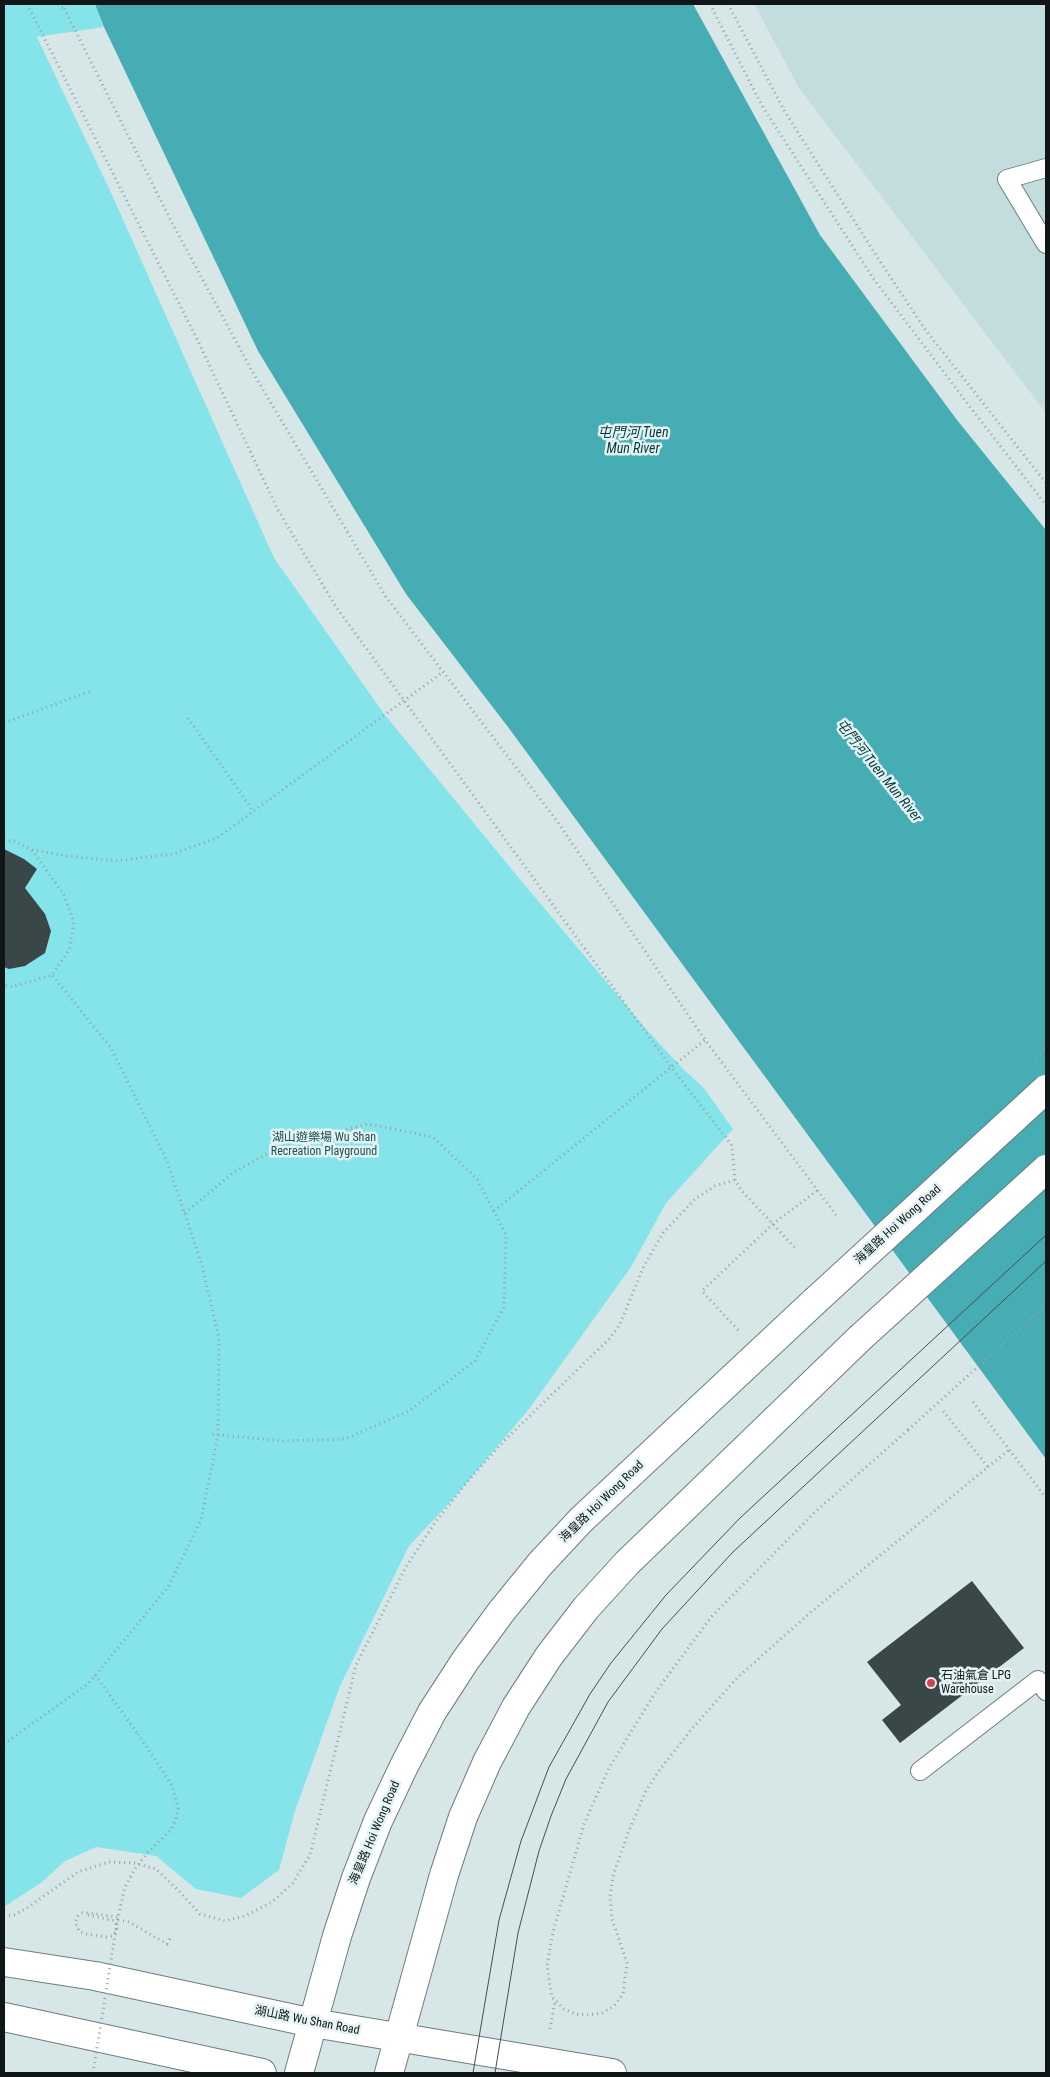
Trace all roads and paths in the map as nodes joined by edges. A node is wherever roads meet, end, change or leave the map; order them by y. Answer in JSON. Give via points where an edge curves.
{"nodes":[{"id":1,"x":27,"y":4,"type":"edge"},
{"id":2,"x":58,"y":4,"type":"edge"},
{"id":3,"x":62,"y":4,"type":"edge"},
{"id":4,"x":710,"y":4,"type":"edge"},
{"id":5,"x":728,"y":4,"type":"edge"},
{"id":6,"x":64,"y":9,"type":"junction"},
{"id":7,"x":1046,"y":168,"type":"edge"},
{"id":8,"x":1046,"y":244,"type":"edge"},
{"id":9,"x":1046,"y":483,"type":"edge"},
{"id":10,"x":1046,"y":505,"type":"edge"},
{"id":11,"x":443,"y":672,"type":"junction"},
{"id":12,"x":90,"y":691,"type":"dead end"},
{"id":13,"x":404,"y":701,"type":"junction"},
{"id":14,"x":188,"y":718,"type":"dead end"},
{"id":15,"x":4,"y":723,"type":"edge"},
{"id":16,"x":253,"y":811,"type":"junction"},
{"id":17,"x":4,"y":840,"type":"edge"},
{"id":18,"x":32,"y":850,"type":"junction"},
{"id":19,"x":52,"y":975,"type":"junction"},
{"id":20,"x":4,"y":984,"type":"edge"},
{"id":21,"x":705,"y":1040,"type":"junction"},
{"id":22,"x":671,"y":1067,"type":"junction"},
{"id":23,"x":1046,"y":1089,"type":"edge"},
{"id":24,"x":1046,"y":1169,"type":"edge"},
{"id":25,"x":735,"y":1180,"type":"junction"},
{"id":26,"x":818,"y":1190,"type":"junction"},
{"id":27,"x":494,"y":1211,"type":"junction"},
{"id":28,"x":185,"y":1213,"type":"junction"},
{"id":29,"x":836,"y":1216,"type":"dead end"},
{"id":30,"x":773,"y":1224,"type":"junction"},
{"id":31,"x":796,"y":1250,"type":"dead end"},
{"id":32,"x":1046,"y":1305,"type":"edge"},
{"id":33,"x":738,"y":1330,"type":"dead end"},
{"id":34,"x":973,"y":1402,"type":"dead end"},
{"id":35,"x":943,"y":1411,"type":"dead end"},
{"id":36,"x":209,"y":1434,"type":"dead end"},
{"id":37,"x":218,"y":1435,"type":"junction"},
{"id":38,"x":1009,"y":1450,"type":"junction"},
{"id":39,"x":988,"y":1467,"type":"junction"},
{"id":40,"x":1046,"y":1498,"type":"edge"},
{"id":41,"x":95,"y":1675,"type":"junction"},
{"id":42,"x":1046,"y":1691,"type":"edge"},
{"id":43,"x":4,"y":1744,"type":"edge"},
{"id":44,"x":920,"y":1771,"type":"dead end"},
{"id":45,"x":88,"y":1915,"type":"dead end"},
{"id":46,"x":4,"y":1916,"type":"edge"},
{"id":47,"x":118,"y":1918,"type":"junction"},
{"id":48,"x":171,"y":1938,"type":"dead end"},
{"id":49,"x":4,"y":1962,"type":"edge"},
{"id":50,"x":4,"y":2017,"type":"edge"},
{"id":51,"x":313,"y":2023,"type":"junction"},
{"id":52,"x":398,"y":2038,"type":"junction"},
{"id":53,"x":93,"y":2073,"type":"edge"},
{"id":54,"x":262,"y":2073,"type":"edge"},
{"id":55,"x":299,"y":2073,"type":"edge"},
{"id":56,"x":389,"y":2073,"type":"edge"},
{"id":57,"x":612,"y":2073,"type":"edge"}],
"edges":[{"from":1,"to":13,"type":"path","via":[[192,330],[278,510],[336,607]]},
{"from":2,"to":6,"type":"path"},
{"from":3,"to":6,"type":"path"},
{"from":4,"to":10,"type":"path","via":[[761,104],[873,278]]},
{"from":5,"to":9,"type":"path","via":[[785,112],[924,328]]},
{"from":6,"to":11,"type":"path","via":[[170,219],[252,370],[386,597]]},
{"from":7,"to":8,"type":"lane","via":[[1006,179]]},
{"from":11,"to":13,"type":"path"},
{"from":11,"to":21,"type":"path","via":[[557,821]]},
{"from":12,"to":15,"type":"path"},
{"from":13,"to":16,"type":"path"},
{"from":13,"to":22,"type":"path"},
{"from":14,"to":16,"type":"path"},
{"from":16,"to":18,"type":"path","via":[[217,838],[173,854],[116,861]]},
{"from":17,"to":18,"type":"path"},
{"from":18,"to":19,"type":"path","via":[[64,895],[74,922],[69,950]]},
{"from":19,"to":20,"type":"path","via":[[12,987]]},
{"from":19,"to":28,"type":"path","via":[[111,1048],[167,1161]]},
{"from":21,"to":22,"type":"path"},
{"from":21,"to":26,"type":"path"},
{"from":22,"to":25,"type":"path","via":[[732,1146]]},
{"from":22,"to":27,"type":"path"},
{"from":23,"to":51,"type":"main road","name":"海皇路 Hoi Wong Road","bridge":true,"via":[[581,1520],[501,1612],[432,1712],[378,1821],[339,1928]]},
{"from":24,"to":52,"type":"main road","bridge":true,"via":[[860,1338],[627,1563],[549,1656],[487,1762],[463,1817]]},
{"from":25,"to":30,"type":"path"},
{"from":25,"to":46,"type":"path","via":[[715,1186],[677,1216],[653,1248],[625,1312],[609,1339],[473,1475],[436,1521],[406,1567],[356,1665],[310,1855],[293,1883],[272,1902],[245,1916],[225,1921],[200,1914],[156,1869],[134,1863],[109,1862],[78,1872],[27,1908]]},
{"from":26,"to":29,"type":"path"},
{"from":26,"to":30,"type":"path"},
{"from":27,"to":28,"type":"path","via":[[477,1179],[433,1137],[368,1124],[283,1145],[234,1172]]},
{"from":27,"to":37,"type":"path","via":[[506,1235],[504,1307],[475,1361],[409,1411],[345,1439],[283,1441]]},
{"from":28,"to":37,"type":"path","via":[[202,1265],[219,1339]]},
{"from":30,"to":31,"type":"path"},
{"from":30,"to":33,"type":"path","via":[[702,1291]]},
{"from":32,"to":39,"type":"path","bridge":true,"via":[[815,1512],[712,1616],[650,1702],[609,1768],[584,1824],[553,1932],[547,1966],[552,1997],[564,2009],[589,2016],[602,2013],[614,2006],[623,1994],[627,1963],[612,1919],[610,1897],[613,1876],[646,1791],[690,1731],[737,1678],[796,1625]]},
{"from":34,"to":38,"type":"path"},
{"from":35,"to":39,"type":"path"},
{"from":36,"to":37,"type":"path"},
{"from":37,"to":41,"type":"path","via":[[201,1520],[168,1587]]},
{"from":38,"to":39,"type":"path"},
{"from":38,"to":40,"type":"path"},
{"from":41,"to":43,"type":"path","via":[[89,1683]]},
{"from":41,"to":47,"type":"path","bridge":true,"via":[[172,1785],[178,1808],[170,1830],[135,1868],[125,1887]]},
{"from":42,"to":44,"type":"lane","via":[[1038,1680]]},
{"from":45,"to":47,"type":"path","bridge":true,"via":[[114,1921],[116,1932],[106,1937],[79,1931],[75,1922],[78,1916],[89,1912]]},
{"from":47,"to":48,"type":"path","via":[[167,1944]]},
{"from":47,"to":53,"type":"path","bridge":true},
{"from":49,"to":51,"type":"main road","name":"湖山路 Wu Shan Road","via":[[96,1976]]},
{"from":50,"to":54,"type":"main road"},
{"from":51,"to":52,"type":"main road","name":"湖山路 Wu Shan Road"},
{"from":51,"to":55,"type":"main road","name":"海皇路 Hoi Wong Road"},
{"from":52,"to":56,"type":"main road"},
{"from":52,"to":57,"type":"main road","name":"湖山路 Wu Shan Road"}]}
